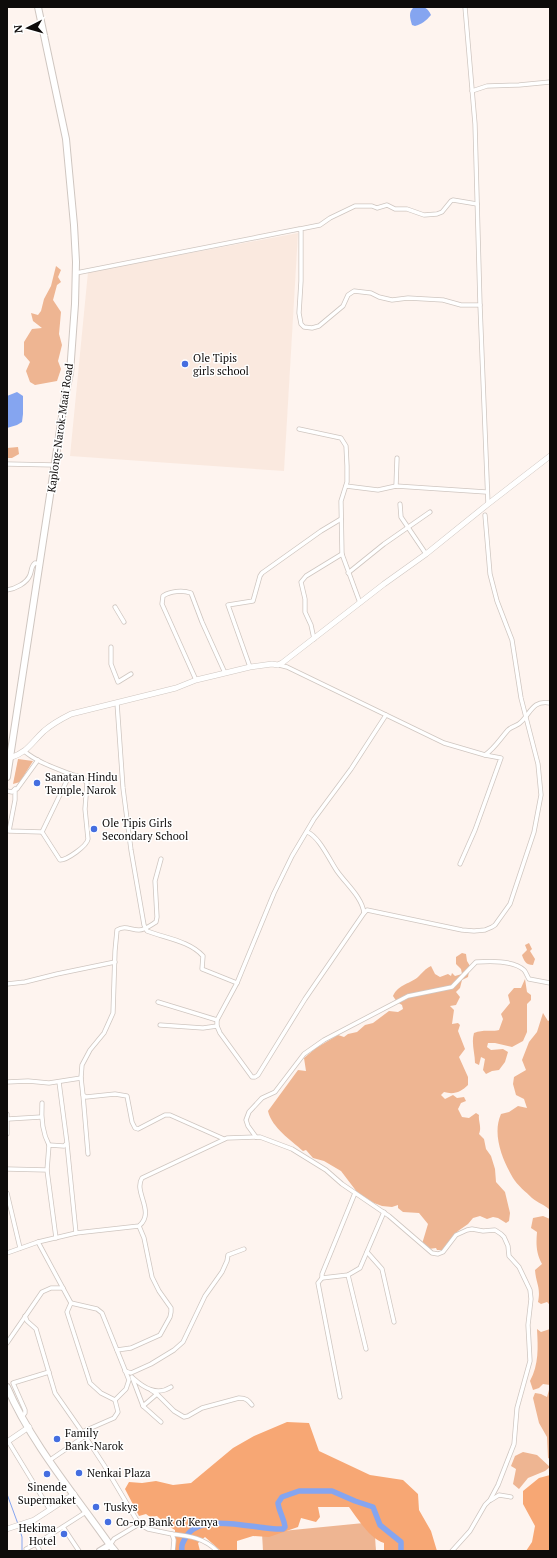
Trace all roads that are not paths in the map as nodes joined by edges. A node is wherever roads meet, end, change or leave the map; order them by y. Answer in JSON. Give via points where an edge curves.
{"nodes":[{"id":1,"x":38,"y":7,"type":"edge"},
{"id":2,"x":465,"y":7,"type":"edge"},
{"id":3,"x":550,"y":82,"type":"edge"},
{"id":4,"x":472,"y":91,"type":"junction"},
{"id":5,"x":476,"y":204,"type":"junction"},
{"id":6,"x":300,"y":229,"type":"junction"},
{"id":7,"x":76,"y":273,"type":"junction"},
{"id":8,"x":480,"y":305,"type":"junction"},
{"id":9,"x":299,"y":429,"type":"dead end"},
{"id":10,"x":550,"y":456,"type":"edge"},
{"id":11,"x":397,"y":458,"type":"dead end"},
{"id":12,"x":7,"y":464,"type":"edge"},
{"id":13,"x":55,"y":465,"type":"junction"},
{"id":14,"x":346,"y":486,"type":"junction"},
{"id":15,"x":396,"y":486,"type":"junction"},
{"id":16,"x":486,"y":492,"type":"junction"},
{"id":17,"x":400,"y":504,"type":"dead end"},
{"id":18,"x":488,"y":504,"type":"junction"},
{"id":19,"x":430,"y":512,"type":"dead end"},
{"id":20,"x":485,"y":515,"type":"dead end"},
{"id":21,"x":341,"y":519,"type":"junction"},
{"id":22,"x":408,"y":528,"type":"junction"},
{"id":23,"x":342,"y":554,"type":"junction"},
{"id":24,"x":426,"y":554,"type":"junction"},
{"id":25,"x":40,"y":564,"type":"junction"},
{"id":26,"x":348,"y":573,"type":"junction"},
{"id":27,"x":7,"y":590,"type":"edge"},
{"id":28,"x":360,"y":603,"type":"junction"},
{"id":29,"x":115,"y":606,"type":"dead end"},
{"id":30,"x":124,"y":622,"type":"dead end"},
{"id":31,"x":314,"y":638,"type":"junction"},
{"id":32,"x":111,"y":647,"type":"dead end"},
{"id":33,"x":278,"y":665,"type":"junction"},
{"id":34,"x":250,"y":667,"type":"junction"},
{"id":35,"x":225,"y":673,"type":"junction"},
{"id":36,"x":131,"y":674,"type":"dead end"},
{"id":37,"x":196,"y":680,"type":"junction"},
{"id":38,"x":117,"y":703,"type":"junction"},
{"id":39,"x":550,"y":703,"type":"edge"},
{"id":40,"x":386,"y":715,"type":"junction"},
{"id":41,"x":526,"y":716,"type":"junction"},
{"id":42,"x":24,"y":751,"type":"junction"},
{"id":43,"x":485,"y":755,"type":"junction"},
{"id":44,"x":10,"y":758,"type":"junction"},
{"id":45,"x":38,"y":760,"type":"junction"},
{"id":46,"x":70,"y":774,"type":"junction"},
{"id":47,"x":7,"y":777,"type":"edge"},
{"id":48,"x":15,"y":789,"type":"junction"},
{"id":49,"x":7,"y":791,"type":"edge"},
{"id":50,"x":42,"y":832,"type":"junction"},
{"id":51,"x":307,"y":832,"type":"junction"},
{"id":52,"x":161,"y":859,"type":"dead end"},
{"id":53,"x":460,"y":864,"type":"dead end"},
{"id":54,"x":364,"y":913,"type":"junction"},
{"id":55,"x":146,"y":928,"type":"junction"},
{"id":56,"x":114,"y":962,"type":"junction"},
{"id":57,"x":237,"y":983,"type":"junction"},
{"id":58,"x":550,"y":983,"type":"edge"},
{"id":59,"x":7,"y":984,"type":"edge"},
{"id":60,"x":158,"y":1002,"type":"dead end"},
{"id":61,"x":217,"y":1020,"type":"junction"},
{"id":62,"x":160,"y":1025,"type":"dead end"},
{"id":63,"x":217,"y":1026,"type":"junction"},
{"id":64,"x":81,"y":1078,"type":"junction"},
{"id":65,"x":7,"y":1082,"type":"edge"},
{"id":66,"x":59,"y":1082,"type":"junction"},
{"id":67,"x":83,"y":1095,"type":"junction"},
{"id":68,"x":42,"y":1103,"type":"dead end"},
{"id":69,"x":7,"y":1114,"type":"edge"},
{"id":70,"x":41,"y":1117,"type":"junction"},
{"id":71,"x":8,"y":1119,"type":"edge"},
{"id":72,"x":7,"y":1134,"type":"edge"},
{"id":73,"x":256,"y":1137,"type":"junction"},
{"id":74,"x":224,"y":1139,"type":"junction"},
{"id":75,"x":67,"y":1144,"type":"junction"},
{"id":76,"x":49,"y":1145,"type":"junction"},
{"id":77,"x":88,"y":1154,"type":"dead end"},
{"id":78,"x":7,"y":1169,"type":"edge"},
{"id":79,"x":47,"y":1170,"type":"junction"},
{"id":80,"x":7,"y":1193,"type":"edge"},
{"id":81,"x":355,"y":1193,"type":"junction"},
{"id":82,"x":384,"y":1212,"type":"junction"},
{"id":83,"x":139,"y":1226,"type":"junction"},
{"id":84,"x":76,"y":1233,"type":"junction"},
{"id":85,"x":56,"y":1238,"type":"junction"},
{"id":86,"x":38,"y":1242,"type":"junction"},
{"id":87,"x":20,"y":1248,"type":"junction"},
{"id":88,"x":244,"y":1249,"type":"dead end"},
{"id":89,"x":367,"y":1252,"type":"junction"},
{"id":90,"x":7,"y":1253,"type":"edge"},
{"id":91,"x":348,"y":1275,"type":"junction"},
{"id":92,"x":322,"y":1278,"type":"junction"},
{"id":93,"x":63,"y":1288,"type":"junction"},
{"id":94,"x":71,"y":1303,"type":"junction"},
{"id":95,"x":25,"y":1316,"type":"junction"},
{"id":96,"x":394,"y":1322,"type":"dead end"},
{"id":97,"x":7,"y":1343,"type":"edge"},
{"id":98,"x":366,"y":1349,"type":"dead end"},
{"id":99,"x":117,"y":1350,"type":"junction"},
{"id":100,"x":125,"y":1371,"type":"junction"},
{"id":101,"x":49,"y":1372,"type":"junction"},
{"id":102,"x":132,"y":1375,"type":"junction"},
{"id":103,"x":7,"y":1387,"type":"edge"},
{"id":104,"x":170,"y":1387,"type":"dead end"},
{"id":105,"x":150,"y":1390,"type":"junction"},
{"id":106,"x":158,"y":1394,"type":"junction"},
{"id":107,"x":340,"y":1397,"type":"dead end"},
{"id":108,"x":115,"y":1400,"type":"junction"},
{"id":109,"x":252,"y":1405,"type":"dead end"},
{"id":110,"x":143,"y":1406,"type":"junction"},
{"id":111,"x":22,"y":1417,"type":"junction"},
{"id":112,"x":161,"y":1422,"type":"dead end"},
{"id":113,"x":29,"y":1427,"type":"junction"},
{"id":114,"x":82,"y":1432,"type":"junction"},
{"id":115,"x":85,"y":1436,"type":"junction"},
{"id":116,"x":8,"y":1441,"type":"edge"},
{"id":117,"x":50,"y":1460,"type":"junction"},
{"id":118,"x":74,"y":1494,"type":"junction"},
{"id":119,"x":511,"y":1496,"type":"dead end"},
{"id":120,"x":490,"y":1500,"type":"junction"},
{"id":121,"x":50,"y":1510,"type":"junction"},
{"id":122,"x":86,"y":1512,"type":"junction"},
{"id":123,"x":139,"y":1524,"type":"junction"},
{"id":124,"x":64,"y":1527,"type":"junction"},
{"id":125,"x":7,"y":1528,"type":"edge"},
{"id":126,"x":174,"y":1535,"type":"junction"},
{"id":127,"x":36,"y":1544,"type":"junction"},
{"id":128,"x":110,"y":1545,"type":"junction"},
{"id":129,"x":26,"y":1549,"type":"dead end"},
{"id":130,"x":40,"y":1551,"type":"edge"},
{"id":131,"x":79,"y":1551,"type":"edge"},
{"id":132,"x":100,"y":1551,"type":"edge"},
{"id":133,"x":115,"y":1551,"type":"edge"},
{"id":134,"x":173,"y":1551,"type":"edge"},
{"id":135,"x":216,"y":1551,"type":"edge"},
{"id":136,"x":452,"y":1551,"type":"edge"}],
"edges":[{"from":1,"to":7,"type":"highway","name":"Kaplong-Narok-Maai Road","via":[[66,139]]},
{"from":2,"to":4,"type":"street"},
{"from":3,"to":4,"type":"street","via":[[487,86]]},
{"from":4,"to":5,"type":"street"},
{"from":5,"to":6,"type":"street","via":[[453,200],[442,212],[424,215],[387,205],[378,208],[355,206],[320,225]]},
{"from":5,"to":8,"type":"street"},
{"from":6,"to":7,"type":"street"},
{"from":6,"to":8,"type":"street","via":[[299,313],[304,327],[319,326],[343,306],[348,295],[354,291],[392,300],[408,298]]},
{"from":7,"to":13,"type":"highway","name":"Kaplong-Narok-Maai Road","via":[[70,373]]},
{"from":8,"to":16,"type":"street"},
{"from":9,"to":14,"type":"street","via":[[341,438],[346,446]]},
{"from":10,"to":18,"type":"main road"},
{"from":11,"to":15,"type":"street"},
{"from":12,"to":13,"type":"street"},
{"from":13,"to":25,"type":"highway","name":"Kaplong-Narok-Maai Road"},
{"from":14,"to":15,"type":"street","via":[[378,490]]},
{"from":14,"to":21,"type":"street","via":[[341,501]]},
{"from":15,"to":16,"type":"street"},
{"from":16,"to":18,"type":"street"},
{"from":17,"to":22,"type":"street","via":[[401,517]]},
{"from":18,"to":24,"type":"main road"},
{"from":19,"to":22,"type":"street"},
{"from":20,"to":41,"type":"street","via":[[490,574],[512,640]]},
{"from":21,"to":23,"type":"street"},
{"from":21,"to":34,"type":"street","via":[[262,573],[253,601],[228,605]]},
{"from":22,"to":24,"type":"street"},
{"from":22,"to":26,"type":"street"},
{"from":23,"to":26,"type":"street"},
{"from":23,"to":31,"type":"street","via":[[306,576],[301,582],[305,612]]},
{"from":24,"to":28,"type":"main road"},
{"from":25,"to":27,"type":"street","via":[[32,565],[27,580]]},
{"from":25,"to":44,"type":"highway","name":"Kaplong-Narok-Maai Road"},
{"from":26,"to":28,"type":"street"},
{"from":28,"to":31,"type":"main road"},
{"from":29,"to":30,"type":"street"},
{"from":31,"to":33,"type":"main road"},
{"from":32,"to":36,"type":"street","via":[[111,664],[118,682]]},
{"from":33,"to":34,"type":"main road"},
{"from":33,"to":40,"type":"street"},
{"from":34,"to":35,"type":"main road"},
{"from":35,"to":37,"type":"main road"},
{"from":35,"to":37,"type":"street","via":[[191,594],[166,594],[163,596],[162,604]]},
{"from":37,"to":38,"type":"main road","via":[[176,688]]},
{"from":38,"to":42,"type":"main road","via":[[85,710],[61,719],[45,730]]},
{"from":38,"to":55,"type":"street","via":[[123,788],[131,850]]},
{"from":39,"to":41,"type":"street","via":[[546,702],[532,708]]},
{"from":40,"to":43,"type":"street","via":[[449,745]]},
{"from":40,"to":51,"type":"street"},
{"from":41,"to":43,"type":"street","via":[[521,723],[509,729],[493,750]]},
{"from":41,"to":54,"type":"street","via":[[538,764],[540,802],[534,832],[510,904],[495,925],[485,930],[474,931],[367,910]]},
{"from":42,"to":44,"type":"main road"},
{"from":42,"to":45,"type":"street"},
{"from":43,"to":53,"type":"street","via":[[501,758]]},
{"from":44,"to":47,"type":"highway","name":"Kaplong-Narok-Maai Road"},
{"from":45,"to":46,"type":"street"},
{"from":45,"to":48,"type":"street"},
{"from":46,"to":50,"type":"street"},
{"from":46,"to":50,"type":"street","via":[[87,783],[87,843],[65,860],[60,860]]},
{"from":48,"to":49,"type":"street","via":[[12,792]]},
{"from":48,"to":50,"type":"street","via":[[9,831]]},
{"from":51,"to":54,"type":"street","via":[[311,833],[363,905]]},
{"from":51,"to":57,"type":"street","via":[[274,894]]},
{"from":52,"to":55,"type":"street","via":[[155,881],[157,920]]},
{"from":54,"to":63,"type":"street","via":[[256,1077],[251,1076]]},
{"from":55,"to":56,"type":"street","via":[[117,930]]},
{"from":55,"to":57,"type":"street","via":[[147,931],[174,939],[199,952],[203,956],[202,968]]},
{"from":56,"to":59,"type":"street"},
{"from":56,"to":64,"type":"street","via":[[113,1012],[104,1033],[82,1064]]},
{"from":57,"to":61,"type":"street"},
{"from":58,"to":73,"type":"street","via":[[529,979],[523,970],[512,965],[496,961],[476,962],[452,987],[408,996],[363,1019],[304,1054],[274,1092],[262,1098],[248,1112],[246,1120]]},
{"from":60,"to":61,"type":"street"},
{"from":61,"to":63,"type":"street"},
{"from":62,"to":63,"type":"street","via":[[210,1028]]},
{"from":64,"to":66,"type":"street"},
{"from":64,"to":67,"type":"street"},
{"from":65,"to":66,"type":"street"},
{"from":66,"to":75,"type":"street"},
{"from":67,"to":74,"type":"street","via":[[127,1096],[132,1122],[138,1129],[165,1115],[170,1115]]},
{"from":67,"to":77,"type":"street"},
{"from":68,"to":70,"type":"street"},
{"from":69,"to":71,"type":"street"},
{"from":70,"to":71,"type":"street"},
{"from":70,"to":76,"type":"street"},
{"from":71,"to":72,"type":"street"},
{"from":73,"to":74,"type":"street"},
{"from":73,"to":81,"type":"street","via":[[298,1152]]},
{"from":74,"to":83,"type":"street","via":[[141,1178],[145,1215]]},
{"from":75,"to":76,"type":"street"},
{"from":75,"to":84,"type":"street"},
{"from":76,"to":79,"type":"street"},
{"from":78,"to":79,"type":"street"},
{"from":79,"to":85,"type":"street"},
{"from":80,"to":87,"type":"street"},
{"from":81,"to":82,"type":"street"},
{"from":81,"to":92,"type":"street"},
{"from":82,"to":89,"type":"street"},
{"from":82,"to":120,"type":"street","via":[[428,1251],[435,1254],[443,1252],[456,1235],[467,1230],[495,1230],[504,1237],[509,1256],[519,1267],[530,1290],[530,1362],[517,1408],[514,1444]]},
{"from":83,"to":84,"type":"street"},
{"from":83,"to":99,"type":"street","via":[[152,1277],[171,1312],[160,1335],[131,1348]]},
{"from":84,"to":85,"type":"street"},
{"from":85,"to":86,"type":"street"},
{"from":86,"to":87,"type":"street"},
{"from":86,"to":93,"type":"street"},
{"from":87,"to":90,"type":"street"},
{"from":88,"to":102,"type":"street","via":[[228,1255],[222,1272],[205,1296],[183,1342]]},
{"from":89,"to":91,"type":"street","via":[[360,1268]]},
{"from":89,"to":96,"type":"street","via":[[382,1269]]},
{"from":91,"to":92,"type":"street"},
{"from":91,"to":98,"type":"street"},
{"from":92,"to":107,"type":"street","via":[[318,1283],[318,1291]]},
{"from":93,"to":94,"type":"street"},
{"from":93,"to":95,"type":"street","via":[[51,1288],[42,1292]]},
{"from":94,"to":99,"type":"street","via":[[100,1310]]},
{"from":94,"to":108,"type":"street","via":[[67,1312],[90,1383],[105,1396]]},
{"from":95,"to":97,"type":"street"},
{"from":95,"to":101,"type":"street","via":[[36,1329]]},
{"from":99,"to":100,"type":"street"},
{"from":100,"to":102,"type":"street"},
{"from":100,"to":108,"type":"street","via":[[129,1380],[128,1386]]},
{"from":101,"to":111,"type":"street","via":[[13,1383],[25,1410]]},
{"from":101,"to":114,"type":"street","via":[[56,1395]]},
{"from":102,"to":105,"type":"street"},
{"from":102,"to":110,"type":"street"},
{"from":103,"to":111,"type":"highway"},
{"from":104,"to":105,"type":"street","via":[[164,1391]]},
{"from":105,"to":106,"type":"street"},
{"from":106,"to":109,"type":"street","via":[[174,1411],[184,1417],[202,1408],[239,1398],[248,1400]]},
{"from":106,"to":110,"type":"street"},
{"from":108,"to":114,"type":"street","via":[[118,1412],[114,1418]]},
{"from":110,"to":112,"type":"street"},
{"from":111,"to":113,"type":"highway"},
{"from":113,"to":116,"type":"main road"},
{"from":113,"to":117,"type":"highway"},
{"from":114,"to":115,"type":"street"},
{"from":115,"to":117,"type":"street"},
{"from":115,"to":123,"type":"street"},
{"from":116,"to":121,"type":"street"},
{"from":117,"to":118,"type":"highway"},
{"from":118,"to":121,"type":"main road"},
{"from":118,"to":122,"type":"highway"},
{"from":119,"to":120,"type":"street","via":[[499,1495]]},
{"from":120,"to":136,"type":"street","via":[[470,1531]]},
{"from":121,"to":125,"type":"main road","via":[[34,1520]]},
{"from":122,"to":124,"type":"street"},
{"from":122,"to":128,"type":"highway"},
{"from":123,"to":126,"type":"street","via":[[148,1529]]},
{"from":123,"to":128,"type":"street","via":[[114,1539]]},
{"from":124,"to":127,"type":"street"},
{"from":124,"to":131,"type":"street"},
{"from":126,"to":134,"type":"street"},
{"from":126,"to":135,"type":"street","via":[[196,1537],[209,1543]]},
{"from":127,"to":129,"type":"street"},
{"from":127,"to":130,"type":"street"},
{"from":128,"to":132,"type":"highway"},
{"from":128,"to":133,"type":"highway"}]}
